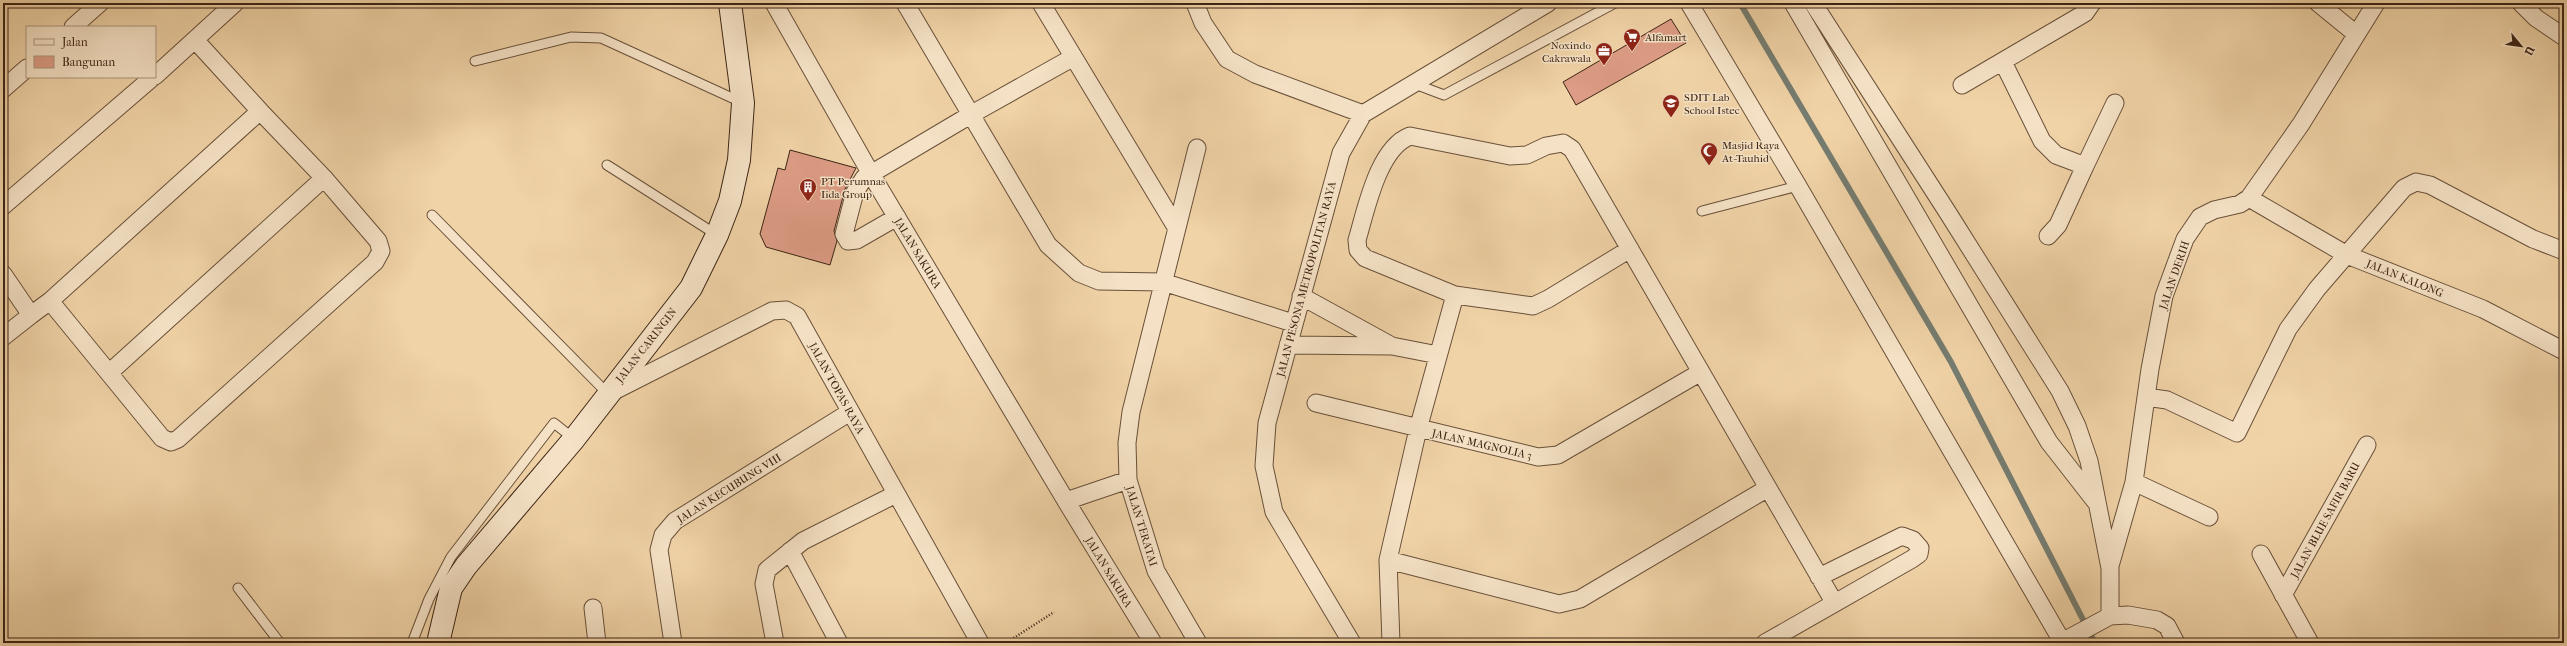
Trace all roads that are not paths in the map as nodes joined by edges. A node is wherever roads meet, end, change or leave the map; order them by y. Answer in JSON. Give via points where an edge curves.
{"nodes":[{"id":1,"x":100,"y":3,"type":"edge"},
{"id":2,"x":235,"y":3,"type":"edge"},
{"id":3,"x":730,"y":3,"type":"edge"},
{"id":4,"x":774,"y":3,"type":"edge"},
{"id":5,"x":905,"y":3,"type":"edge"},
{"id":6,"x":1041,"y":3,"type":"edge"},
{"id":7,"x":1195,"y":3,"type":"edge"},
{"id":8,"x":1548,"y":3,"type":"edge"},
{"id":9,"x":1614,"y":3,"type":"edge"},
{"id":10,"x":1689,"y":3,"type":"edge"},
{"id":11,"x":1793,"y":3,"type":"edge"},
{"id":12,"x":1813,"y":3,"type":"edge"},
{"id":13,"x":2092,"y":3,"type":"edge"},
{"id":14,"x":2318,"y":3,"type":"edge"},
{"id":15,"x":2376,"y":3,"type":"edge"},
{"id":16,"x":2521,"y":3,"type":"edge"},
{"id":17,"x":74,"y":26,"type":"edge"},
{"id":18,"x":2356,"y":34,"type":"junction"},
{"id":19,"x":2564,"y":38,"type":"edge"},
{"id":20,"x":196,"y":41,"type":"junction"},
{"id":21,"x":1072,"y":58,"type":"junction"},
{"id":22,"x":475,"y":61,"type":"dead end"},
{"id":23,"x":2003,"y":62,"type":"junction"},
{"id":24,"x":26,"y":69,"type":"edge"},
{"id":25,"x":156,"y":74,"type":"edge"},
{"id":26,"x":152,"y":78,"type":"edge"},
{"id":27,"x":1416,"y":84,"type":"junction"},
{"id":28,"x":1962,"y":85,"type":"dead end"},
{"id":29,"x":3,"y":89,"type":"edge"},
{"id":30,"x":743,"y":103,"type":"junction"},
{"id":31,"x":2115,"y":103,"type":"dead end"},
{"id":32,"x":260,"y":111,"type":"junction"},
{"id":33,"x":972,"y":114,"type":"junction"},
{"id":34,"x":1363,"y":114,"type":"junction"},
{"id":35,"x":1197,"y":148,"type":"dead end"},
{"id":36,"x":607,"y":164,"type":"dead end"},
{"id":37,"x":2085,"y":166,"type":"junction"},
{"id":38,"x":871,"y":174,"type":"junction"},
{"id":39,"x":324,"y":178,"type":"junction"},
{"id":40,"x":1798,"y":186,"type":"junction"},
{"id":41,"x":2249,"y":198,"type":"junction"},
{"id":42,"x":3,"y":206,"type":"edge"},
{"id":43,"x":1702,"y":211,"type":"dead end"},
{"id":44,"x":432,"y":215,"type":"dead end"},
{"id":45,"x":897,"y":217,"type":"junction"},
{"id":46,"x":1176,"y":227,"type":"junction"},
{"id":47,"x":717,"y":235,"type":"junction"},
{"id":48,"x":2048,"y":236,"type":"dead end"},
{"id":49,"x":1630,"y":249,"type":"junction"},
{"id":50,"x":2564,"y":251,"type":"edge"},
{"id":51,"x":2347,"y":255,"type":"junction"},
{"id":52,"x":3,"y":274,"type":"edge"},
{"id":53,"x":1163,"y":282,"type":"junction"},
{"id":54,"x":1455,"y":295,"type":"junction"},
{"id":55,"x":1301,"y":296,"type":"junction"},
{"id":56,"x":50,"y":301,"type":"junction"},
{"id":57,"x":31,"y":315,"type":"junction"},
{"id":58,"x":1293,"y":323,"type":"junction"},
{"id":59,"x":3,"y":337,"type":"edge"},
{"id":60,"x":1288,"y":345,"type":"junction"},
{"id":61,"x":1392,"y":346,"type":"junction"},
{"id":62,"x":2564,"y":351,"type":"edge"},
{"id":63,"x":1438,"y":355,"type":"junction"},
{"id":64,"x":1701,"y":372,"type":"junction"},
{"id":65,"x":109,"y":373,"type":"junction"},
{"id":66,"x":608,"y":394,"type":"junction"},
{"id":67,"x":2146,"y":397,"type":"junction"},
{"id":68,"x":1316,"y":403,"type":"dead end"},
{"id":69,"x":850,"y":412,"type":"junction"},
{"id":70,"x":1418,"y":429,"type":"junction"},
{"id":71,"x":574,"y":439,"type":"junction"},
{"id":72,"x":2367,"y":445,"type":"dead end"},
{"id":73,"x":1128,"y":480,"type":"junction"},
{"id":74,"x":2134,"y":482,"type":"junction"},
{"id":75,"x":1768,"y":488,"type":"junction"},
{"id":76,"x":896,"y":494,"type":"junction"},
{"id":77,"x":1066,"y":501,"type":"junction"},
{"id":78,"x":2097,"y":503,"type":"junction"},
{"id":79,"x":2209,"y":517,"type":"dead end"},
{"id":80,"x":790,"y":551,"type":"junction"},
{"id":81,"x":2261,"y":554,"type":"dead end"},
{"id":82,"x":1388,"y":560,"type":"junction"},
{"id":83,"x":2110,"y":568,"type":"junction"},
{"id":84,"x":1819,"y":577,"type":"junction"},
{"id":85,"x":238,"y":588,"type":"dead end"},
{"id":86,"x":2283,"y":594,"type":"junction"},
{"id":87,"x":1834,"y":602,"type":"junction"},
{"id":88,"x":593,"y":608,"type":"dead end"},
{"id":89,"x":2105,"y":618,"type":"junction"},
{"id":90,"x":2065,"y":640,"type":"edge"},
{"id":91,"x":280,"y":643,"type":"edge"},
{"id":92,"x":412,"y":643,"type":"edge"},
{"id":93,"x":438,"y":643,"type":"edge"},
{"id":94,"x":597,"y":643,"type":"edge"},
{"id":95,"x":673,"y":643,"type":"edge"},
{"id":96,"x":775,"y":643,"type":"edge"},
{"id":97,"x":839,"y":643,"type":"edge"},
{"id":98,"x":980,"y":643,"type":"edge"},
{"id":99,"x":1153,"y":643,"type":"edge"},
{"id":100,"x":1198,"y":643,"type":"edge"},
{"id":101,"x":1352,"y":643,"type":"edge"},
{"id":102,"x":1391,"y":643,"type":"edge"},
{"id":103,"x":1765,"y":643,"type":"edge"},
{"id":104,"x":2176,"y":643,"type":"edge"},
{"id":105,"x":2310,"y":643,"type":"edge"}],
"edges":[{"from":1,"to":17,"type":"street"},
{"from":2,"to":20,"type":"street"},
{"from":3,"to":30,"type":"main road","name":"JALAN CARINGIN"},
{"from":4,"to":38,"type":"street","name":"JALAN SAKURA"},
{"from":5,"to":33,"type":"street"},
{"from":6,"to":21,"type":"street"},
{"from":7,"to":34,"type":"street","via":[[1203,23],[1227,59],[1255,74]]},
{"from":8,"to":27,"type":"street"},
{"from":9,"to":27,"type":"lane","via":[[1444,95]]},
{"from":10,"to":40,"type":"street"},
{"from":11,"to":78,"type":"street","via":[[2049,442]]},
{"from":12,"to":78,"type":"street","via":[[2060,391],[2077,426],[2089,461]]},
{"from":13,"to":23,"type":"street","via":[[2085,13]]},
{"from":14,"to":18,"type":"street"},
{"from":15,"to":18,"type":"street"},
{"from":16,"to":19,"type":"street","via":[[2536,18]]},
{"from":18,"to":41,"type":"street","via":[[2301,124]]},
{"from":20,"to":25,"type":"street"},
{"from":20,"to":32,"type":"street"},
{"from":21,"to":33,"type":"street"},
{"from":21,"to":46,"type":"street"},
{"from":22,"to":30,"type":"lane","via":[[571,37],[601,38]]},
{"from":23,"to":28,"type":"street"},
{"from":23,"to":37,"type":"street","via":[[2042,141],[2056,155]]},
{"from":24,"to":29,"type":"street"},
{"from":26,"to":42,"type":"street"},
{"from":27,"to":34,"type":"street"},
{"from":30,"to":47,"type":"main road","name":"JALAN CARINGIN","via":[[739,160],[730,201]]},
{"from":31,"to":37,"type":"street"},
{"from":32,"to":39,"type":"street"},
{"from":32,"to":56,"type":"street"},
{"from":33,"to":38,"type":"street"},
{"from":33,"to":53,"type":"street","via":[[1048,245],[1079,273],[1099,280]]},
{"from":34,"to":55,"type":"street","name":"JALAN PESONA METROPOLITAN RAYA","via":[[1341,152]]},
{"from":35,"to":46,"type":"street","name":"JALAN TERATAI"},
{"from":36,"to":47,"type":"lane"},
{"from":37,"to":48,"type":"street","via":[[2058,225]]},
{"from":38,"to":45,"type":"street","name":"JALAN SAKURA"},
{"from":38,"to":45,"type":"street","via":[[864,178],[855,192],[844,234],[848,241],[857,240]]},
{"from":39,"to":65,"type":"street"},
{"from":39,"to":65,"type":"street","via":[[378,241],[381,252],[375,262],[178,439],[170,442],[162,438]]},
{"from":40,"to":43,"type":"lane"},
{"from":40,"to":90,"type":"street"},
{"from":41,"to":51,"type":"street","name":"JALAN KALONG"},
{"from":41,"to":67,"type":"street","name":"JALAN DERIH","via":[[2240,204],[2214,210],[2200,217],[2185,240],[2164,296]]},
{"from":44,"to":66,"type":"lane"},
{"from":45,"to":77,"type":"street","name":"JALAN SAKURA"},
{"from":46,"to":53,"type":"street","name":"JALAN TERATAI"},
{"from":47,"to":66,"type":"main road","name":"JALAN CARINGIN","via":[[691,288]]},
{"from":49,"to":54,"type":"street","via":[[1534,306]]},
{"from":49,"to":54,"type":"street","via":[[1572,149],[1562,143],[1546,146],[1527,155],[1510,156],[1410,136],[1400,139],[1378,172],[1357,240],[1358,250],[1365,258],[1376,264]]},
{"from":49,"to":64,"type":"street"},
{"from":50,"to":51,"type":"street","via":[[2533,239],[2430,185],[2416,182],[2404,188]]},
{"from":51,"to":62,"type":"street","name":"JALAN KALONG","via":[[2483,309]]},
{"from":51,"to":67,"type":"street","via":[[2288,329],[2236,433],[2173,402]]},
{"from":52,"to":57,"type":"street"},
{"from":53,"to":58,"type":"street"},
{"from":53,"to":73,"type":"street","name":"JALAN TERATAI","via":[[1131,412],[1127,443]]},
{"from":54,"to":63,"type":"street"},
{"from":55,"to":58,"type":"street","name":"JALAN PESONA METROPOLITAN RAYA"},
{"from":55,"to":61,"type":"street"},
{"from":56,"to":57,"type":"street"},
{"from":56,"to":65,"type":"street"},
{"from":57,"to":59,"type":"street"},
{"from":58,"to":60,"type":"street","name":"JALAN PESONA METROPOLITAN RAYA"},
{"from":60,"to":61,"type":"street"},
{"from":60,"to":101,"type":"street","name":"JALAN PESONA METROPOLITAN RAYA","via":[[1267,423],[1264,466],[1274,512]]},
{"from":61,"to":63,"type":"street"},
{"from":63,"to":70,"type":"street"},
{"from":64,"to":70,"type":"street","name":"JALAN MAGNOLIA 3","via":[[1558,455],[1538,457]]},
{"from":64,"to":75,"type":"street"},
{"from":66,"to":69,"type":"street","name":"JALAN TOPAS RAYA","via":[[772,311],[786,310],[797,316]]},
{"from":66,"to":71,"type":"main road","name":"JALAN CARINGIN"},
{"from":67,"to":74,"type":"street","name":"JALAN DERIH"},
{"from":68,"to":70,"type":"street","name":"JALAN MAGNOLIA 3"},
{"from":69,"to":76,"type":"street","name":"JALAN TOPAS RAYA"},
{"from":69,"to":95,"type":"street","name":"JALAN KECUBUNG VIII","via":[[675,521],[663,535],[659,550]]},
{"from":70,"to":82,"type":"street"},
{"from":71,"to":92,"type":"lane","via":[[554,423],[450,557],[429,599]]},
{"from":71,"to":93,"type":"main road","name":"JALAN CARINGIN","via":[[466,566],[451,588]]},
{"from":72,"to":86,"type":"street","name":"JALAN BLUE SAFIR BARU"},
{"from":73,"to":77,"type":"street"},
{"from":73,"to":100,"type":"street","name":"JALAN TERATAI","via":[[1156,571]]},
{"from":74,"to":79,"type":"street"},
{"from":74,"to":83,"type":"street","name":"JALAN DERIH"},
{"from":75,"to":82,"type":"street","via":[[1580,599],[1559,604]]},
{"from":75,"to":84,"type":"street"},
{"from":76,"to":80,"type":"street"},
{"from":76,"to":98,"type":"street","name":"JALAN TOPAS RAYA"},
{"from":77,"to":99,"type":"street","name":"JALAN SAKURA"},
{"from":78,"to":83,"type":"street"},
{"from":80,"to":96,"type":"street","via":[[767,570],[764,578]]},
{"from":80,"to":97,"type":"street"},
{"from":81,"to":86,"type":"street"},
{"from":82,"to":102,"type":"street"},
{"from":83,"to":89,"type":"street"},
{"from":84,"to":87,"type":"street"},
{"from":84,"to":87,"type":"street","via":[[1902,536],[1913,540],[1920,548],[1919,554],[1912,559]]},
{"from":85,"to":91,"type":"lane"},
{"from":86,"to":105,"type":"street"},
{"from":87,"to":103,"type":"street"},
{"from":88,"to":94,"type":"street"},
{"from":89,"to":90,"type":"street"},
{"from":89,"to":104,"type":"street","via":[[2128,615],[2157,620],[2167,626]]}]}
